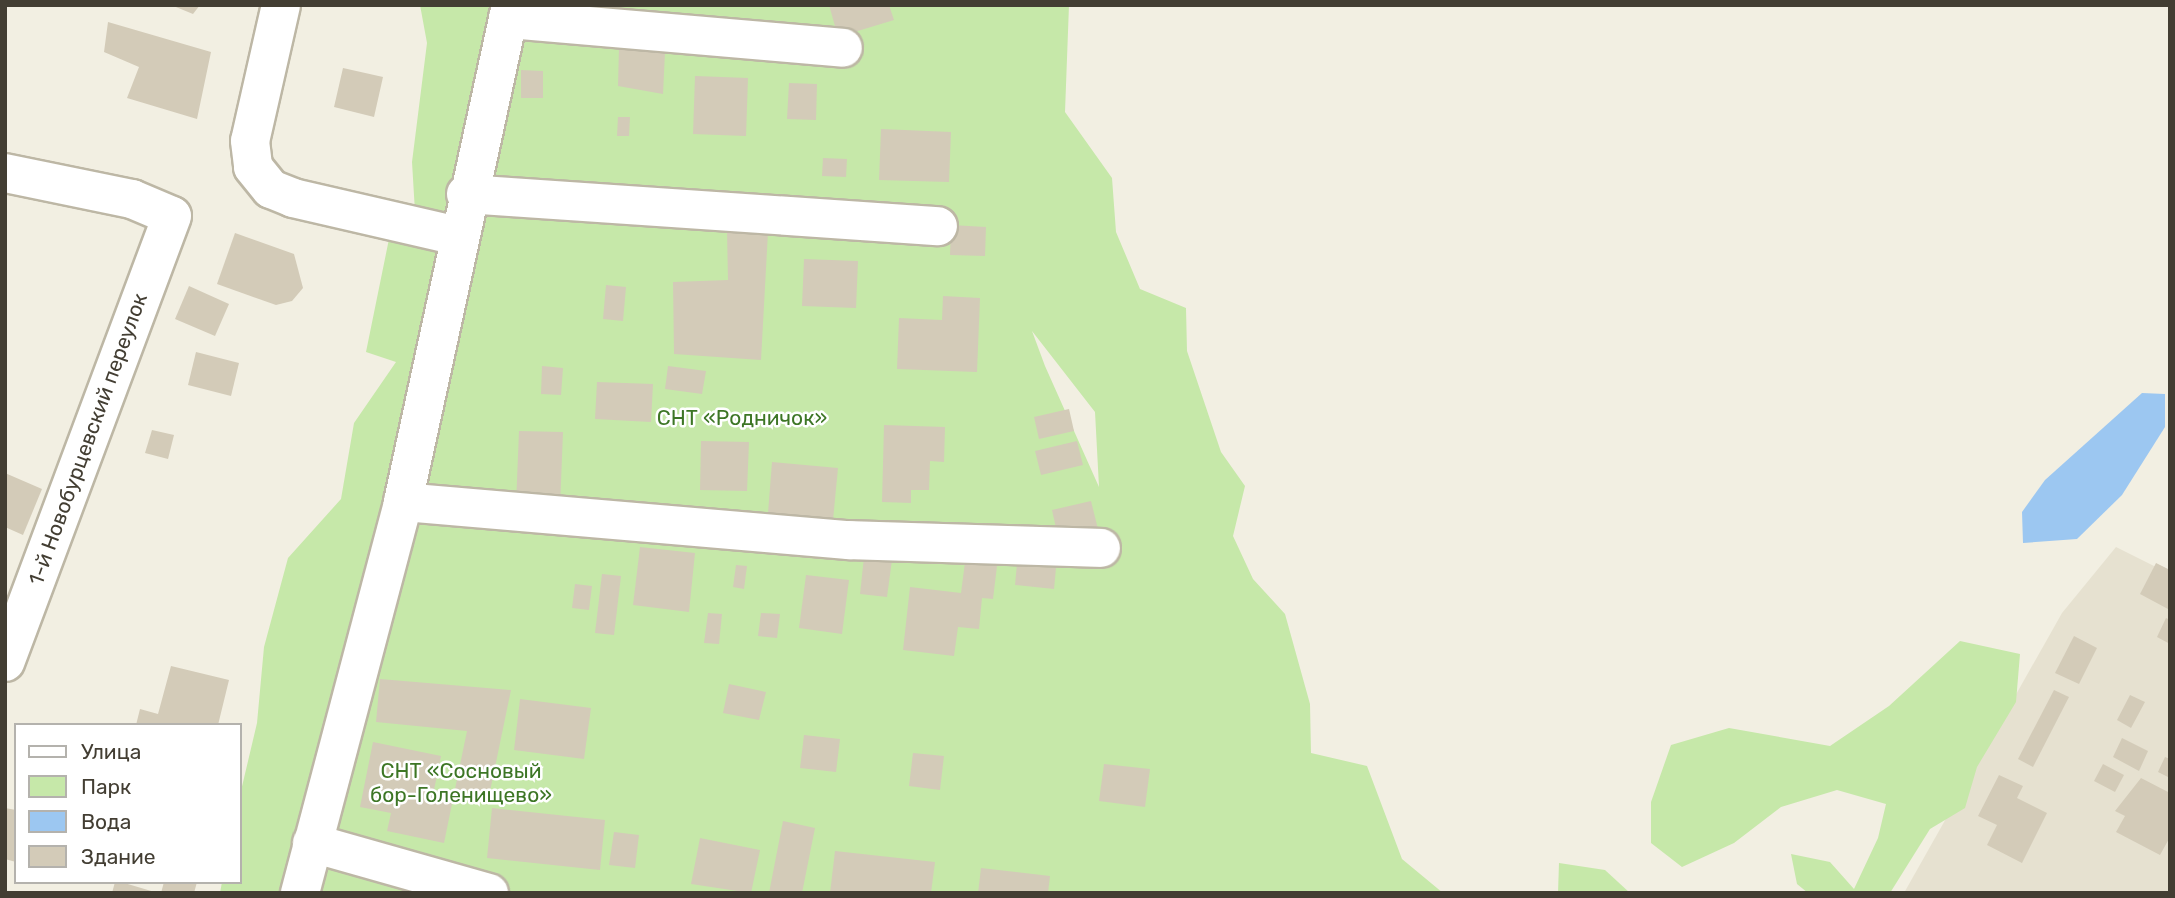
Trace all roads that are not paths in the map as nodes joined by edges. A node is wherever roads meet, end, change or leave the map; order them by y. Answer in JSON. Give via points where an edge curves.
{"nodes":[{"id":1,"x":281,"y":5,"type":"edge"},
{"id":2,"x":509,"y":12,"type":"edge"},
{"id":3,"x":843,"y":48,"type":"dead end"},
{"id":4,"x":5,"y":173,"type":"edge"},
{"id":5,"x":466,"y":194,"type":"junction"},
{"id":6,"x":938,"y":226,"type":"dead end"},
{"id":7,"x":457,"y":236,"type":"junction"},
{"id":8,"x":403,"y":502,"type":"junction"},
{"id":9,"x":1101,"y":548,"type":"dead end"},
{"id":10,"x":5,"y":662,"type":"edge"},
{"id":11,"x":312,"y":843,"type":"junction"},
{"id":12,"x":300,"y":893,"type":"edge"},
{"id":13,"x":489,"y":893,"type":"edge"}],
"edges":[{"from":1,"to":7,"type":"street","via":[[250,141],[253,167],[271,189],[293,198]]},
{"from":2,"to":3,"type":"street"},
{"from":2,"to":5,"type":"street"},
{"from":4,"to":10,"type":"street","name":"1-й Новобурцевский переулок","via":[[132,199],[172,216]]},
{"from":5,"to":6,"type":"street"},
{"from":5,"to":7,"type":"street"},
{"from":7,"to":8,"type":"street"},
{"from":8,"to":9,"type":"street","via":[[849,540]]},
{"from":8,"to":11,"type":"street"},
{"from":11,"to":12,"type":"street"},
{"from":11,"to":13,"type":"street"}]}
